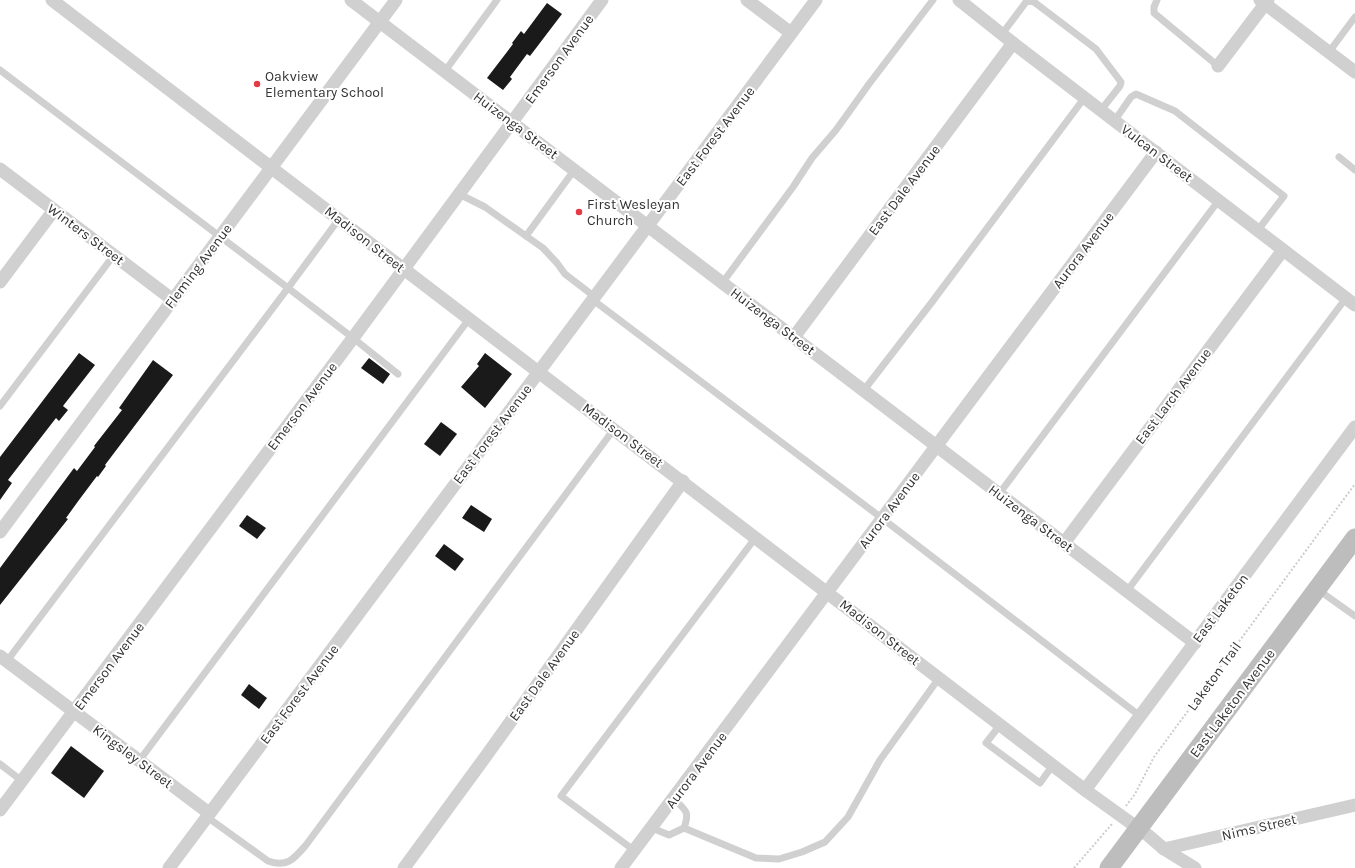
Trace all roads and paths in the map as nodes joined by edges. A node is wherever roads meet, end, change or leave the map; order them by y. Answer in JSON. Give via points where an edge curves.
{"nodes":[{"id":1,"x":52,"y":0,"type":"edge"},
{"id":2,"x":351,"y":0,"type":"edge"},
{"id":3,"x":396,"y":0,"type":"edge"},
{"id":4,"x":498,"y":0,"type":"edge"},
{"id":5,"x":602,"y":0,"type":"edge"},
{"id":6,"x":747,"y":0,"type":"edge"},
{"id":7,"x":816,"y":0,"type":"edge"},
{"id":8,"x":933,"y":0,"type":"edge"},
{"id":9,"x":960,"y":0,"type":"edge"},
{"id":10,"x":1157,"y":0,"type":"edge"},
{"id":11,"x":1265,"y":1,"type":"edge"},
{"id":12,"x":1355,"y":17,"type":"edge"},
{"id":13,"x":380,"y":22,"type":"junction"},
{"id":14,"x":791,"y":33,"type":"junction"},
{"id":15,"x":1002,"y":34,"type":"junction"},
{"id":16,"x":1013,"y":43,"type":"junction"},
{"id":17,"x":1329,"y":52,"type":"junction"},
{"id":18,"x":1218,"y":66,"type":"joint"},
{"id":19,"x":0,"y":70,"type":"edge"},
{"id":20,"x":444,"y":71,"type":"junction"},
{"id":21,"x":1355,"y":72,"type":"edge"},
{"id":22,"x":1085,"y":98,"type":"junction"},
{"id":23,"x":1101,"y":110,"type":"junction"},
{"id":24,"x":1115,"y":120,"type":"junction"},
{"id":25,"x":512,"y":122,"type":"junction"},
{"id":26,"x":1156,"y":152,"type":"junction"},
{"id":27,"x":1339,"y":157,"type":"dead end"},
{"id":28,"x":272,"y":168,"type":"junction"},
{"id":29,"x":0,"y":169,"type":"edge"},
{"id":30,"x":575,"y":170,"type":"junction"},
{"id":31,"x":1355,"y":170,"type":"edge"},
{"id":32,"x":459,"y":194,"type":"junction"},
{"id":33,"x":1219,"y":200,"type":"junction"},
{"id":34,"x":54,"y":210,"type":"junction"},
{"id":35,"x":339,"y":219,"type":"junction"},
{"id":36,"x":648,"y":225,"type":"junction"},
{"id":37,"x":1258,"y":230,"type":"junction"},
{"id":38,"x":526,"y":236,"type":"junction"},
{"id":39,"x":220,"y":237,"type":"junction"},
{"id":40,"x":1283,"y":250,"type":"junction"},
{"id":41,"x":114,"y":255,"type":"junction"},
{"id":42,"x":403,"y":269,"type":"junction"},
{"id":43,"x":0,"y":282,"type":"edge"},
{"id":44,"x":723,"y":282,"type":"junction"},
{"id":45,"x":288,"y":288,"type":"junction"},
{"id":46,"x":594,"y":298,"type":"junction"},
{"id":47,"x":173,"y":300,"type":"junction"},
{"id":48,"x":1350,"y":301,"type":"edge"},
{"id":49,"x":469,"y":319,"type":"junction"},
{"id":50,"x":794,"y":337,"type":"junction"},
{"id":51,"x":353,"y":338,"type":"junction"},
{"id":52,"x":539,"y":372,"type":"junction"},
{"id":53,"x":398,"y":374,"type":"dead end"},
{"id":54,"x":864,"y":390,"type":"junction"},
{"id":55,"x":0,"y":406,"type":"edge"},
{"id":56,"x":1355,"y":427,"type":"edge"},
{"id":57,"x":614,"y":429,"type":"junction"},
{"id":58,"x":937,"y":446,"type":"junction"},
{"id":59,"x":683,"y":481,"type":"junction"},
{"id":60,"x":1355,"y":484,"type":"edge"},
{"id":61,"x":999,"y":494,"type":"junction"},
{"id":62,"x":883,"y":519,"type":"junction"},
{"id":63,"x":0,"y":532,"type":"edge"},
{"id":64,"x":756,"y":537,"type":"junction"},
{"id":65,"x":1355,"y":538,"type":"edge"},
{"id":66,"x":1064,"y":543,"type":"junction"},
{"id":67,"x":1317,"y":589,"type":"junction"},
{"id":68,"x":1127,"y":591,"type":"junction"},
{"id":69,"x":828,"y":592,"type":"junction"},
{"id":70,"x":1355,"y":616,"type":"edge"},
{"id":71,"x":1195,"y":643,"type":"junction"},
{"id":72,"x":3,"y":658,"type":"edge"},
{"id":73,"x":939,"y":678,"type":"junction"},
{"id":74,"x":74,"y":712,"type":"junction"},
{"id":75,"x":1140,"y":716,"type":"junction"},
{"id":76,"x":1000,"y":725,"type":"junction"},
{"id":77,"x":139,"y":761,"type":"junction"},
{"id":78,"x":0,"y":764,"type":"edge"},
{"id":79,"x":1053,"y":765,"type":"junction"},
{"id":80,"x":22,"y":781,"type":"junction"},
{"id":81,"x":1085,"y":790,"type":"junction"},
{"id":82,"x":674,"y":799,"type":"junction"},
{"id":83,"x":1355,"y":805,"type":"edge"},
{"id":84,"x":0,"y":810,"type":"edge"},
{"id":85,"x":208,"y":815,"type":"junction"},
{"id":86,"x":1119,"y":815,"type":"junction"},
{"id":87,"x":652,"y":828,"type":"junction"},
{"id":88,"x":684,"y":828,"type":"junction"},
{"id":89,"x":1138,"y":829,"type":"junction"},
{"id":90,"x":1164,"y":849,"type":"junction"},
{"id":91,"x":635,"y":851,"type":"junction"},
{"id":92,"x":169,"y":868,"type":"edge"},
{"id":93,"x":404,"y":868,"type":"edge"},
{"id":94,"x":621,"y":868,"type":"edge"},
{"id":95,"x":1074,"y":868,"type":"edge"},
{"id":96,"x":1109,"y":868,"type":"edge"},
{"id":97,"x":1195,"y":868,"type":"edge"}],
"edges":[{"from":1,"to":28,"type":"street","name":"Madison Street"},
{"from":2,"to":13,"type":"street","name":"Huizenga Street"},
{"from":3,"to":13,"type":"street","name":"Fleming Avenue"},
{"from":4,"to":20,"type":"lane"},
{"from":5,"to":25,"type":"street","name":"Emerson Avenue"},
{"from":6,"to":14,"type":"street"},
{"from":7,"to":14,"type":"street","name":"East Forest Avenue"},
{"from":8,"to":44,"type":"lane","via":[[836,130],[812,158]]},
{"from":9,"to":15,"type":"street","name":"Vulcan Street"},
{"from":10,"to":18,"type":"lane","via":[[1154,14]]},
{"from":11,"to":17,"type":"street"},
{"from":11,"to":18,"type":"street"},
{"from":12,"to":17,"type":"lane"},
{"from":13,"to":20,"type":"street","name":"Huizenga Street"},
{"from":13,"to":28,"type":"street","name":"Fleming Avenue"},
{"from":14,"to":36,"type":"street","name":"East Forest Avenue"},
{"from":15,"to":16,"type":"street","name":"Vulcan Street"},
{"from":15,"to":23,"type":"lane","via":[[1026,2],[1030,1],[1096,49],[1121,82]]},
{"from":16,"to":22,"type":"street","name":"Vulcan Street"},
{"from":16,"to":50,"type":"street","name":"East Dale Avenue"},
{"from":17,"to":21,"type":"street"},
{"from":19,"to":39,"type":"lane"},
{"from":20,"to":25,"type":"street","name":"Huizenga Street"},
{"from":22,"to":23,"type":"street","name":"Vulcan Street"},
{"from":22,"to":54,"type":"lane"},
{"from":23,"to":24,"type":"street","name":"Vulcan Street"},
{"from":24,"to":26,"type":"street","name":"Vulcan Street"},
{"from":24,"to":37,"type":"lane","via":[[1131,97],[1136,94],[1175,111],[1284,196]]},
{"from":25,"to":30,"type":"street","name":"Huizenga Street"},
{"from":25,"to":32,"type":"street","name":"Emerson Avenue"},
{"from":26,"to":33,"type":"street","name":"Vulcan Street"},
{"from":26,"to":58,"type":"street","name":"Aurora Avenue"},
{"from":27,"to":31,"type":"lane"},
{"from":28,"to":35,"type":"street","name":"Madison Street"},
{"from":28,"to":39,"type":"street","name":"Fleming Avenue"},
{"from":29,"to":34,"type":"street","name":"Winters Street"},
{"from":30,"to":36,"type":"street","name":"Huizenga Street"},
{"from":30,"to":38,"type":"lane"},
{"from":32,"to":38,"type":"lane","via":[[485,207]]},
{"from":32,"to":42,"type":"street","name":"Emerson Avenue"},
{"from":33,"to":37,"type":"street","name":"Vulcan Street"},
{"from":33,"to":61,"type":"lane"},
{"from":34,"to":41,"type":"street","name":"Winters Street"},
{"from":34,"to":43,"type":"street"},
{"from":35,"to":42,"type":"street","name":"Madison Street"},
{"from":35,"to":45,"type":"lane"},
{"from":36,"to":44,"type":"street","name":"Huizenga Street"},
{"from":36,"to":46,"type":"street","name":"East Forest Avenue"},
{"from":37,"to":40,"type":"street","name":"Vulcan Street"},
{"from":38,"to":46,"type":"lane","via":[[543,248],[565,274]]},
{"from":39,"to":45,"type":"lane"},
{"from":39,"to":47,"type":"street","name":"Fleming Avenue"},
{"from":40,"to":48,"type":"street","name":"Vulcan Street"},
{"from":40,"to":66,"type":"street","name":"East Larch Avenue"},
{"from":41,"to":47,"type":"street","name":"Winters Street"},
{"from":41,"to":55,"type":"lane"},
{"from":42,"to":49,"type":"street","name":"Madison Street"},
{"from":42,"to":51,"type":"street","name":"Emerson Avenue"},
{"from":44,"to":50,"type":"street","name":"Huizenga Street"},
{"from":45,"to":51,"type":"lane"},
{"from":45,"to":72,"type":"lane"},
{"from":46,"to":52,"type":"street","name":"East Forest Avenue"},
{"from":46,"to":62,"type":"lane"},
{"from":47,"to":63,"type":"street","name":"Fleming Avenue"},
{"from":48,"to":68,"type":"lane"},
{"from":49,"to":52,"type":"street","name":"Madison Street"},
{"from":49,"to":77,"type":"lane"},
{"from":50,"to":54,"type":"street","name":"Huizenga Street"},
{"from":51,"to":53,"type":"lane"},
{"from":51,"to":74,"type":"street","name":"Emerson Avenue"},
{"from":52,"to":57,"type":"street","name":"Madison Street"},
{"from":52,"to":85,"type":"street","name":"East Forest Avenue"},
{"from":54,"to":58,"type":"street","name":"Huizenga Street"},
{"from":56,"to":71,"type":"street","name":"East Laketon"},
{"from":57,"to":59,"type":"street","name":"Madison Street"},
{"from":57,"to":85,"type":"lane","via":[[306,845],[293,859],[282,864],[268,861]]},
{"from":58,"to":61,"type":"street","name":"Huizenga Street"},
{"from":58,"to":62,"type":"street","name":"Aurora Avenue"},
{"from":59,"to":64,"type":"street","name":"Madison Street"},
{"from":59,"to":93,"type":"street","name":"East Dale Avenue"},
{"from":60,"to":86,"type":"path","name":"Laketon Trail","via":[[1154,756],[1134,794]]},
{"from":61,"to":66,"type":"street","name":"Huizenga Street"},
{"from":62,"to":69,"type":"street","name":"Aurora Avenue"},
{"from":62,"to":75,"type":"lane"},
{"from":64,"to":69,"type":"street","name":"Madison Street"},
{"from":64,"to":91,"type":"lane","via":[[561,796]]},
{"from":65,"to":67,"type":"main road","name":"East Laketon Avenue"},
{"from":66,"to":68,"type":"street","name":"Huizenga Street"},
{"from":67,"to":70,"type":"lane"},
{"from":67,"to":89,"type":"main road","name":"East Laketon Avenue"},
{"from":68,"to":71,"type":"street","name":"Huizenga Street"},
{"from":69,"to":73,"type":"street","name":"Madison Street"},
{"from":69,"to":82,"type":"street","name":"Aurora Avenue"},
{"from":71,"to":75,"type":"street","name":"East Laketon"},
{"from":72,"to":74,"type":"street","name":"Kingsley Street"},
{"from":73,"to":76,"type":"street","name":"Madison Street"},
{"from":73,"to":88,"type":"lane","via":[[880,760],[848,817],[825,842],[779,859],[756,858]]},
{"from":74,"to":77,"type":"street","name":"Kingsley Street"},
{"from":74,"to":80,"type":"street","name":"Emerson Avenue"},
{"from":75,"to":81,"type":"street","name":"East Laketon"},
{"from":76,"to":79,"type":"street","name":"Madison Street"},
{"from":76,"to":79,"type":"lane","via":[[986,743],[1040,783]]},
{"from":77,"to":85,"type":"street","name":"Kingsley Street"},
{"from":78,"to":80,"type":"lane"},
{"from":79,"to":81,"type":"street","name":"Madison Street"},
{"from":80,"to":84,"type":"street","name":"Emerson Avenue"},
{"from":81,"to":86,"type":"street","name":"Madison Street"},
{"from":82,"to":87,"type":"street","name":"Aurora Avenue"},
{"from":82,"to":88,"type":"lane","via":[[686,811],[688,818]]},
{"from":83,"to":90,"type":"street","name":"Nims Street"},
{"from":85,"to":92,"type":"street","name":"East Forest Avenue"},
{"from":86,"to":89,"type":"street","name":"Madison Street"},
{"from":86,"to":95,"type":"path","name":"Laketon Trail"},
{"from":87,"to":88,"type":"lane","via":[[669,835]]},
{"from":87,"to":91,"type":"street","name":"Aurora Avenue"},
{"from":89,"to":90,"type":"street","name":"Madison Street"},
{"from":89,"to":96,"type":"main road","name":"East Laketon Avenue"},
{"from":90,"to":97,"type":"street","name":"Madison Street"},
{"from":91,"to":94,"type":"street","name":"Aurora Avenue"}]}
